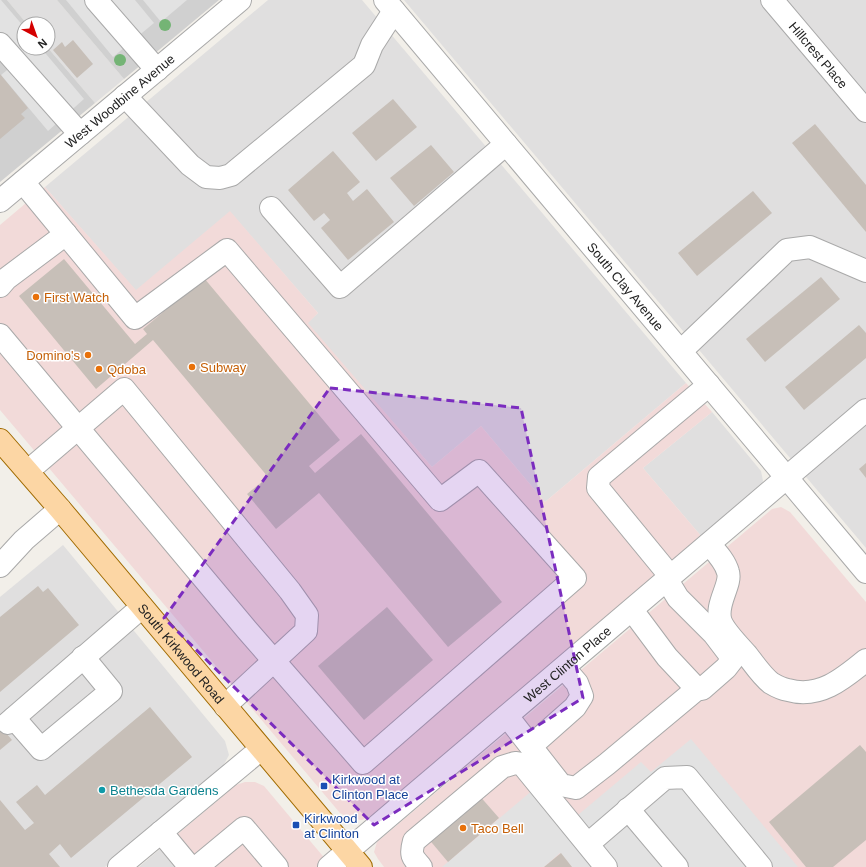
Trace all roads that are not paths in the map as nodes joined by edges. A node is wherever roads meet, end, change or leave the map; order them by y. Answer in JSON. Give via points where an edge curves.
{"nodes":[{"id":1,"x":96,"y":0,"type":"edge"},
{"id":2,"x":240,"y":0,"type":"edge"},
{"id":3,"x":772,"y":0,"type":"edge"},
{"id":4,"x":390,"y":6,"type":"edge"},
{"id":5,"x":0,"y":44,"type":"edge"},
{"id":6,"x":157,"y":70,"type":"junction"},
{"id":7,"x":125,"y":96,"type":"junction"},
{"id":8,"x":866,"y":110,"type":"edge"},
{"id":9,"x":80,"y":134,"type":"junction"},
{"id":10,"x":506,"y":144,"type":"junction"},
{"id":11,"x":23,"y":182,"type":"junction"},
{"id":12,"x":0,"y":201,"type":"edge"},
{"id":13,"x":271,"y":208,"type":"dead end"},
{"id":14,"x":66,"y":234,"type":"junction"},
{"id":15,"x":866,"y":271,"type":"edge"},
{"id":16,"x":0,"y":286,"type":"edge"},
{"id":17,"x":0,"y":335,"type":"edge"},
{"id":18,"x":681,"y":351,"type":"junction"},
{"id":19,"x":709,"y":385,"type":"junction"},
{"id":20,"x":866,"y":410,"type":"edge"},
{"id":21,"x":78,"y":428,"type":"junction"},
{"id":22,"x":0,"y":440,"type":"edge"},
{"id":23,"x":28,"y":471,"type":"junction"},
{"id":24,"x":788,"y":478,"type":"junction"},
{"id":25,"x":60,"y":509,"type":"junction"},
{"id":26,"x":709,"y":544,"type":"junction"},
{"id":27,"x":0,"y":566,"type":"edge"},
{"id":28,"x":866,"y":572,"type":"edge"},
{"id":29,"x":669,"y":578,"type":"junction"},
{"id":30,"x":142,"y":607,"type":"junction"},
{"id":31,"x":632,"y":610,"type":"junction"},
{"id":32,"x":83,"y":657,"type":"junction"},
{"id":33,"x":274,"y":660,"type":"junction"},
{"id":34,"x":866,"y":660,"type":"edge"},
{"id":35,"x":564,"y":668,"type":"junction"},
{"id":36,"x":696,"y":689,"type":"junction"},
{"id":37,"x":224,"y":706,"type":"junction"},
{"id":38,"x":507,"y":716,"type":"junction"},
{"id":39,"x":531,"y":746,"type":"junction"},
{"id":40,"x":261,"y":749,"type":"junction"},
{"id":41,"x":628,"y":809,"type":"junction"},
{"id":42,"x":161,"y":832,"type":"junction"},
{"id":43,"x":588,"y":844,"type":"junction"},
{"id":44,"x":354,"y":859,"type":"edge"},
{"id":45,"x":119,"y":867,"type":"edge"},
{"id":46,"x":190,"y":867,"type":"edge"},
{"id":47,"x":197,"y":867,"type":"edge"},
{"id":48,"x":277,"y":867,"type":"edge"},
{"id":49,"x":329,"y":867,"type":"edge"},
{"id":50,"x":421,"y":867,"type":"edge"},
{"id":51,"x":606,"y":867,"type":"edge"},
{"id":52,"x":677,"y":867,"type":"edge"},
{"id":53,"x":761,"y":867,"type":"edge"}],
"edges":[{"from":1,"to":6,"type":"street"},
{"from":2,"to":6,"type":"street","name":"West Woodbine Avenue"},
{"from":3,"to":8,"type":"street","name":"Hillcrest Place"},
{"from":4,"to":7,"type":"street","via":[[364,65],[230,175],[220,178],[206,176],[190,166]]},
{"from":4,"to":10,"type":"street","name":"South Clay Avenue"},
{"from":5,"to":9,"type":"street"},
{"from":6,"to":7,"type":"street","name":"West Woodbine Avenue"},
{"from":7,"to":9,"type":"street","name":"West Woodbine Avenue"},
{"from":9,"to":11,"type":"street","name":"West Woodbine Avenue"},
{"from":10,"to":13,"type":"street","via":[[340,287]]},
{"from":10,"to":18,"type":"street","name":"South Clay Avenue"},
{"from":11,"to":12,"type":"street","name":"West Woodbine Avenue"},
{"from":11,"to":14,"type":"street"},
{"from":14,"to":16,"type":"street"},
{"from":14,"to":33,"type":"street","via":[[135,318],[227,250],[440,500],[479,471],[575,578],[363,763]]},
{"from":15,"to":18,"type":"street","via":[[810,247],[787,250]]},
{"from":17,"to":21,"type":"street"},
{"from":18,"to":19,"type":"street","name":"South Clay Avenue"},
{"from":19,"to":24,"type":"street","name":"South Clay Avenue"},
{"from":19,"to":29,"type":"street","via":[[599,477],[598,488]]},
{"from":20,"to":24,"type":"street","name":"West Clinton Place"},
{"from":21,"to":23,"type":"street"},
{"from":21,"to":33,"type":"street"},
{"from":21,"to":33,"type":"street","via":[[124,389],[307,615],[306,631]]},
{"from":22,"to":23,"type":"main road","name":"South Kirkwood Road"},
{"from":23,"to":25,"type":"main road","name":"South Kirkwood Road"},
{"from":24,"to":26,"type":"street","name":"West Clinton Place"},
{"from":24,"to":28,"type":"street","name":"South Clay Avenue"},
{"from":25,"to":27,"type":"street","via":[[24,540]]},
{"from":25,"to":30,"type":"main road","name":"South Kirkwood Road"},
{"from":26,"to":29,"type":"street","name":"West Clinton Place"},
{"from":26,"to":34,"type":"street","via":[[722,560],[729,576],[721,599],[720,622],[771,683],[797,693],[825,689]]},
{"from":29,"to":31,"type":"street","name":"West Clinton Place"},
{"from":29,"to":36,"type":"street","via":[[678,598],[714,634],[733,659],[702,689]]},
{"from":30,"to":32,"type":"street"},
{"from":30,"to":37,"type":"main road","name":"South Kirkwood Road"},
{"from":31,"to":35,"type":"street","name":"West Clinton Place"},
{"from":31,"to":36,"type":"street","via":[[667,657]]},
{"from":32,"to":32,"type":"street","via":[[11,720],[41,749],[111,691]]},
{"from":33,"to":37,"type":"street"},
{"from":35,"to":38,"type":"street","name":"West Clinton Place"},
{"from":35,"to":39,"type":"street","via":[[577,683],[582,696],[575,707]]},
{"from":36,"to":39,"type":"street","via":[[576,788],[561,785]]},
{"from":37,"to":40,"type":"main road","name":"South Kirkwood Road"},
{"from":38,"to":39,"type":"street"},
{"from":38,"to":44,"type":"street","name":"West Clinton Place"},
{"from":40,"to":42,"type":"street"},
{"from":40,"to":44,"type":"main road","name":"South Kirkwood Road"},
{"from":41,"to":43,"type":"street"},
{"from":41,"to":52,"type":"street"},
{"from":41,"to":53,"type":"street","via":[[665,778],[687,777]]},
{"from":42,"to":45,"type":"street"},
{"from":42,"to":46,"type":"street"},
{"from":43,"to":50,"type":"street","via":[[522,764],[515,763],[502,766],[414,841],[411,851]]},
{"from":43,"to":51,"type":"street"},
{"from":44,"to":49,"type":"street","name":"West Clinton Place"},
{"from":47,"to":48,"type":"street","via":[[244,828]]}]}
